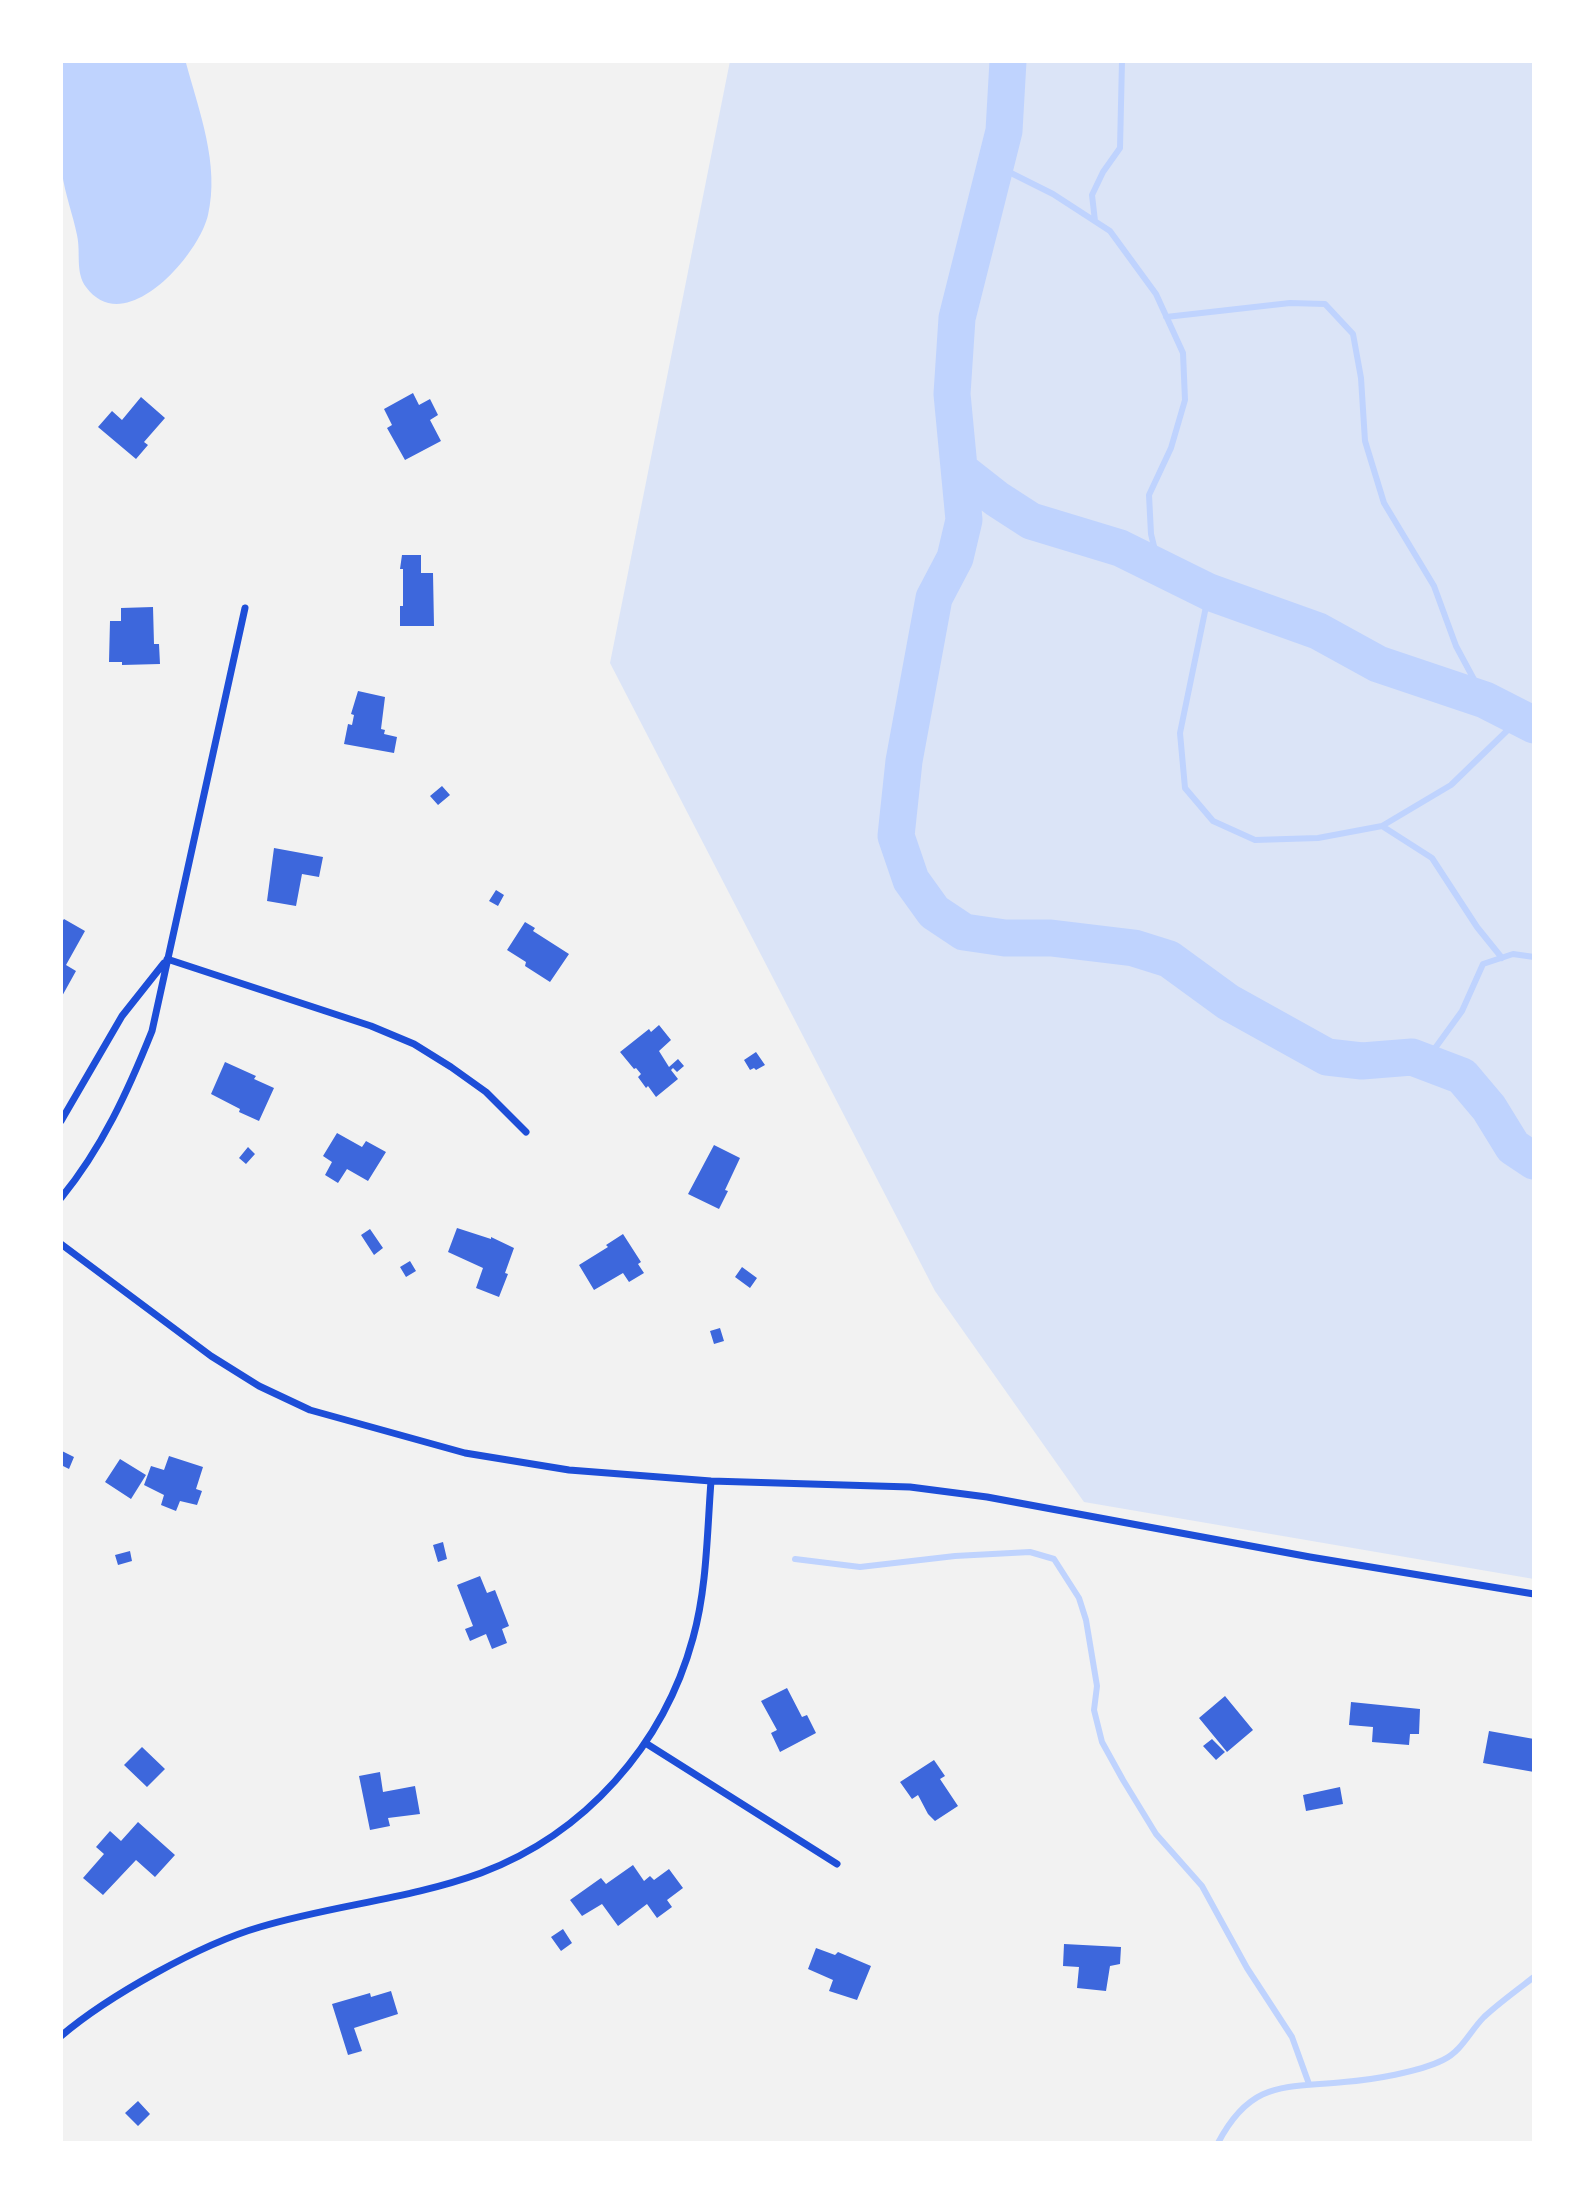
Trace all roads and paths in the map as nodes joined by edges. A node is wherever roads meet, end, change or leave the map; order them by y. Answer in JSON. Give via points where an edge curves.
{"nodes":[{"id":1,"x":245,"y":608,"type":"dead end"},
{"id":2,"x":167,"y":959,"type":"junction"},
{"id":3,"x":61,"y":1121,"type":"edge"},
{"id":4,"x":526,"y":1132,"type":"dead end"},
{"id":5,"x":61,"y":1198,"type":"edge"},
{"id":6,"x":61,"y":1244,"type":"edge"},
{"id":7,"x":711,"y":1481,"type":"junction"},
{"id":8,"x":1534,"y":1594,"type":"edge"},
{"id":9,"x":647,"y":1744,"type":"junction"},
{"id":10,"x":837,"y":1864,"type":"dead end"},
{"id":11,"x":61,"y":2036,"type":"edge"}],
"edges":[{"from":1,"to":2,"type":"street"},
{"from":2,"to":3,"type":"street","via":[[122,1016]]},
{"from":2,"to":4,"type":"street","via":[[414,1044],[486,1092]]},
{"from":2,"to":5,"type":"street","via":[[152,1031],[131,1085],[106,1133]]},
{"from":6,"to":7,"type":"street","via":[[211,1356],[310,1410],[465,1453],[569,1470]]},
{"from":7,"to":8,"type":"street","via":[[910,1487],[988,1497]]},
{"from":7,"to":9,"type":"street","via":[[703,1589],[693,1639]]},
{"from":9,"to":10,"type":"street"},
{"from":9,"to":11,"type":"street","via":[[591,1806],[521,1856],[426,1889],[258,1927],[169,1967]]}]}
